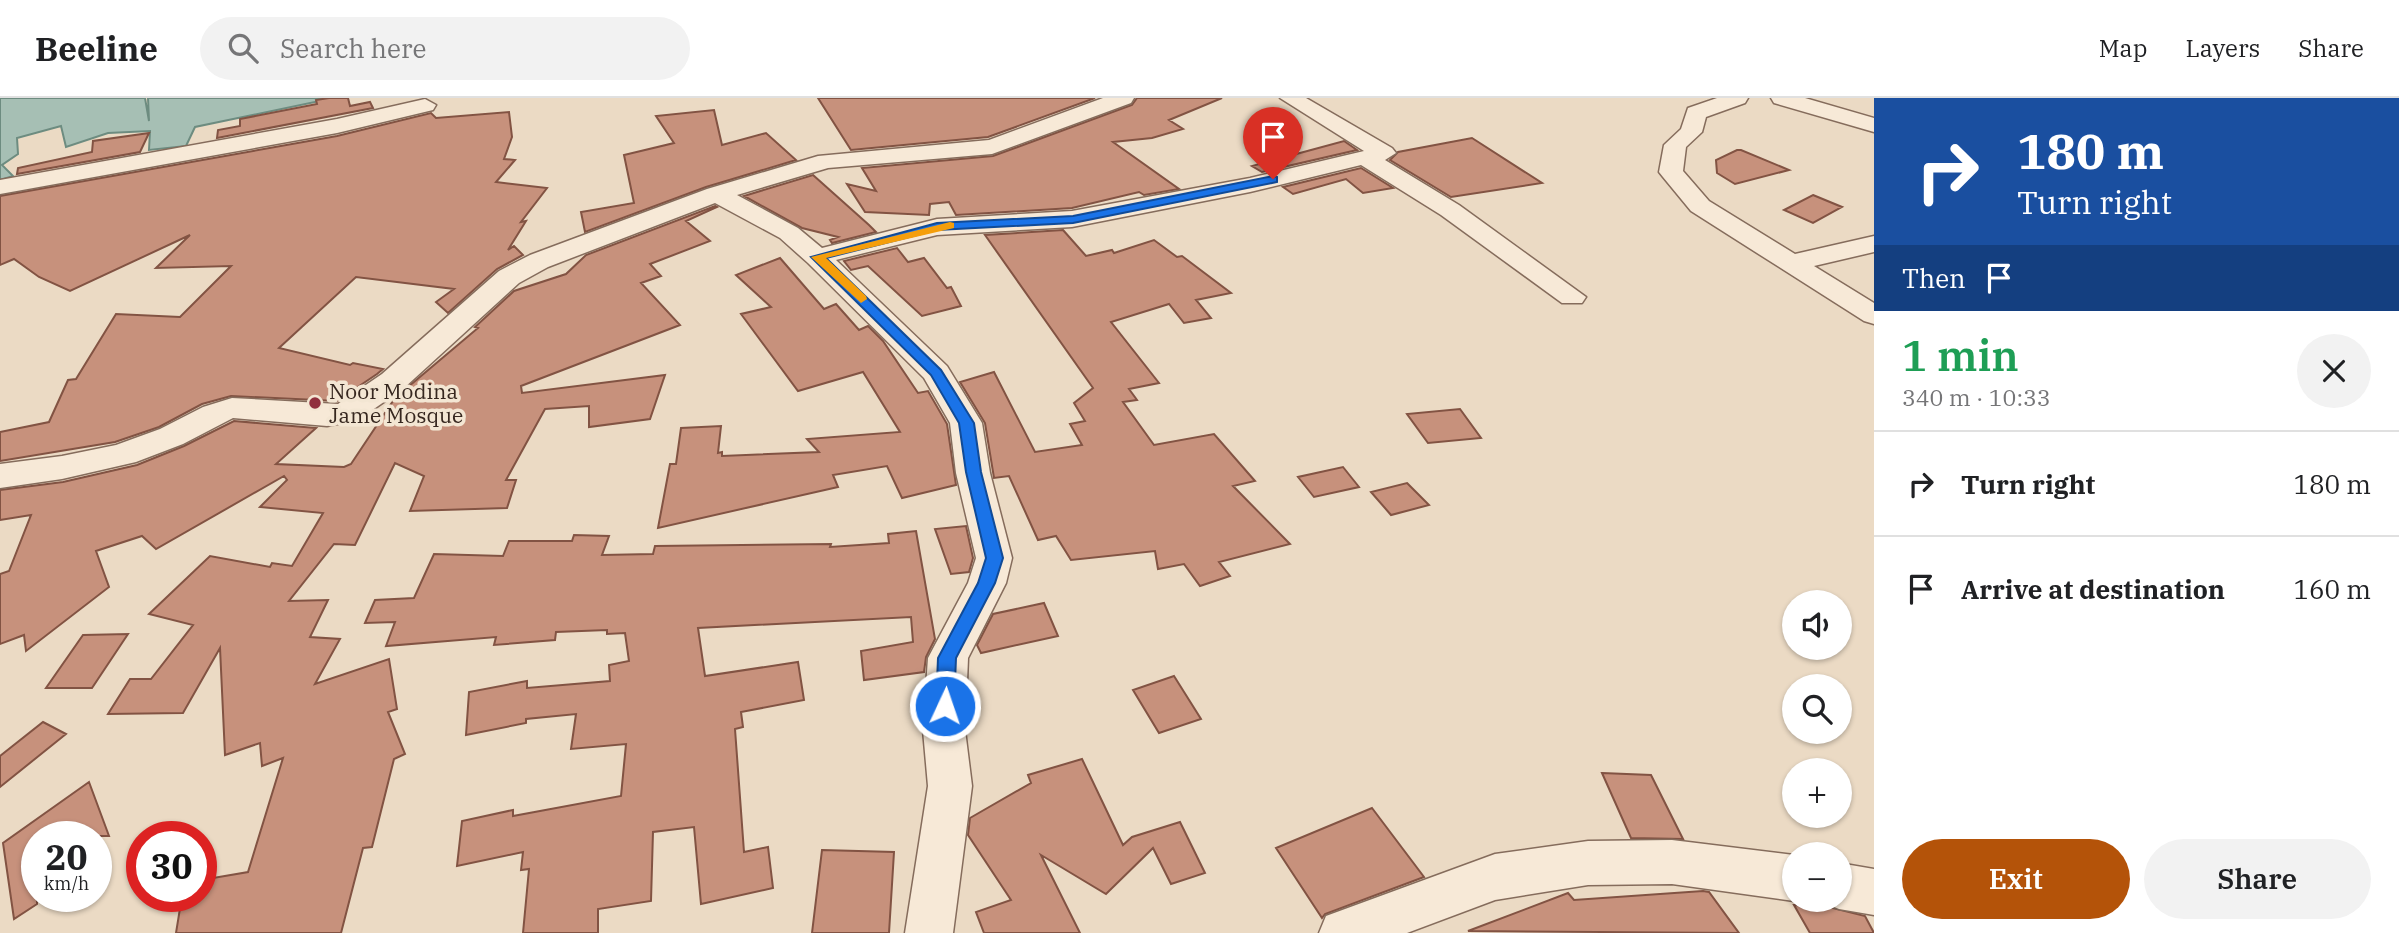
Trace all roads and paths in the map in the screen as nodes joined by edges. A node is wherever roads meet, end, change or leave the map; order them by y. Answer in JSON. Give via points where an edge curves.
{"nodes":[{"id":1,"x":1123,"y":98,"type":"edge"},
{"id":2,"x":1291,"y":98,"type":"edge"},
{"id":3,"x":1737,"y":98,"type":"edge"},
{"id":4,"x":1782,"y":98,"type":"edge"},
{"id":5,"x":425,"y":105,"type":"dead end"},
{"id":6,"x":1874,"y":125,"type":"edge"},
{"id":7,"x":1367,"y":159,"type":"junction"},
{"id":8,"x":0,"y":187,"type":"edge"},
{"id":9,"x":716,"y":194,"type":"junction"},
{"id":10,"x":1874,"y":244,"type":"edge"},
{"id":11,"x":817,"y":257,"type":"junction"},
{"id":12,"x":1792,"y":263,"type":"junction"},
{"id":13,"x":1572,"y":298,"type":"dead end"},
{"id":14,"x":1874,"y":315,"type":"edge"},
{"id":15,"x":0,"y":476,"type":"edge"},
{"id":16,"x":1782,"y":876,"type":"edge"},
{"id":17,"x":1852,"y":888,"type":"edge"},
{"id":18,"x":1874,"y":892,"type":"edge"},
{"id":19,"x":929,"y":933,"type":"edge"},
{"id":20,"x":1343,"y":933,"type":"edge"}],
"edges":[{"from":1,"to":9,"type":"street","via":[[992,147],[826,161]]},
{"from":2,"to":7,"type":"street","via":[[1384,153]]},
{"from":3,"to":12,"type":"street","via":[[1696,113],[1691,132],[1675,145],[1671,172],[1700,206]]},
{"from":4,"to":6,"type":"street"},
{"from":5,"to":8,"type":"street","via":[[337,127]]},
{"from":7,"to":11,"type":"street","via":[[1073,219],[937,226]]},
{"from":7,"to":13,"type":"street","via":[[1450,210]]},
{"from":9,"to":11,"type":"street","via":[[789,233]]},
{"from":9,"to":15,"type":"street","via":[[539,261],[509,277],[393,382],[347,412],[327,416],[232,408],[163,441],[73,465]]},
{"from":10,"to":12,"type":"street"},
{"from":11,"to":19,"type":"street","via":[[936,373],[966,423],[995,558],[987,583],[947,658],[944,730],[950,786]]},
{"from":12,"to":14,"type":"street"},
{"from":16,"to":20,"type":"street","via":[[1672,862],[1588,863],[1495,877]]},
{"from":17,"to":18,"type":"street"}]}
